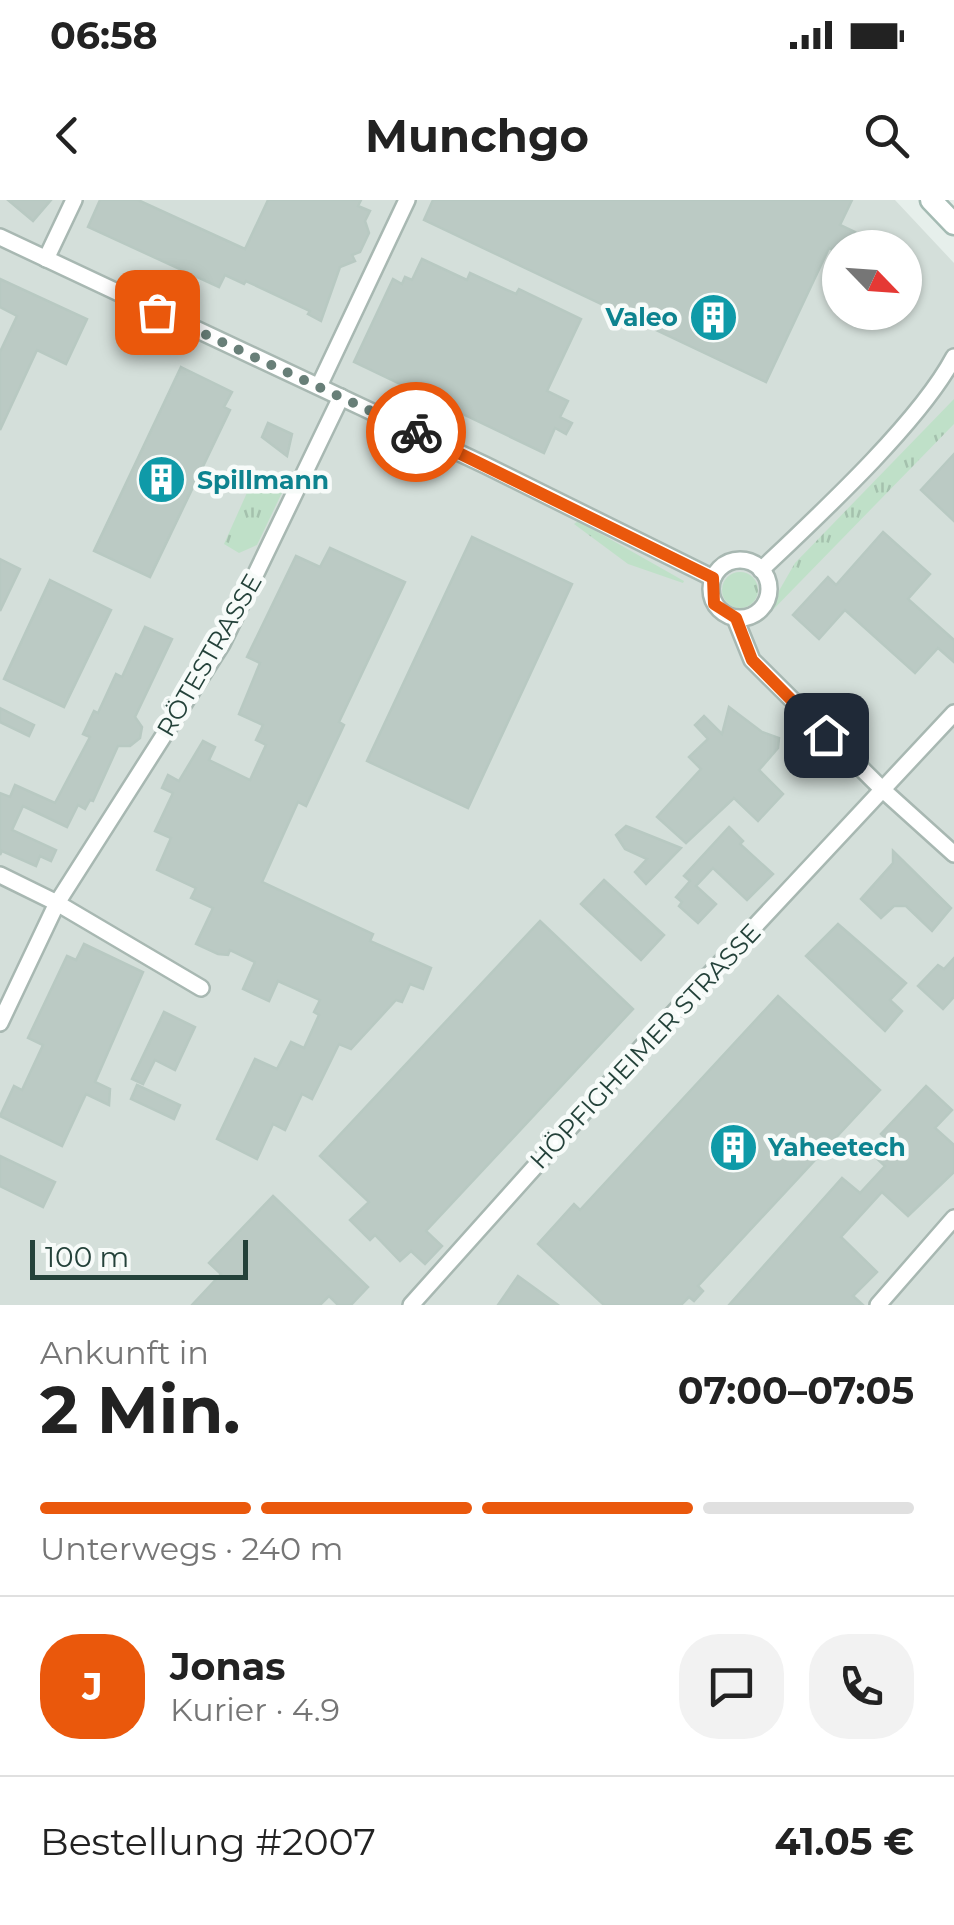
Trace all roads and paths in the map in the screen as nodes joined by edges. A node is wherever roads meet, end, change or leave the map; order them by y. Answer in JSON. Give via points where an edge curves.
{"nodes":[{"id":1,"x":74,"y":200,"type":"edge"},
{"id":2,"x":407,"y":200,"type":"edge"},
{"id":3,"x":931,"y":200,"type":"edge"},
{"id":4,"x":954,"y":224,"type":"edge"},
{"id":5,"x":0,"y":237,"type":"edge"},
{"id":6,"x":46,"y":259,"type":"junction"},
{"id":7,"x":954,"y":357,"type":"edge"},
{"id":8,"x":949,"y":373,"type":"edge"},
{"id":9,"x":319,"y":386,"type":"junction"},
{"id":10,"x":342,"y":396,"type":"junction"},
{"id":11,"x":761,"y":570,"type":"junction"},
{"id":12,"x":713,"y":578,"type":"junction"},
{"id":13,"x":736,"y":618,"type":"junction"},
{"id":14,"x":954,"y":714,"type":"edge"},
{"id":15,"x":883,"y":790,"type":"junction"},
{"id":16,"x":954,"y":854,"type":"edge"},
{"id":17,"x":0,"y":875,"type":"edge"},
{"id":18,"x":57,"y":902,"type":"junction"},
{"id":19,"x":201,"y":988,"type":"dead end"},
{"id":20,"x":0,"y":1022,"type":"edge"},
{"id":21,"x":954,"y":1218,"type":"edge"},
{"id":22,"x":412,"y":1305,"type":"edge"},
{"id":23,"x":878,"y":1305,"type":"edge"}],
"edges":[{"from":1,"to":6,"type":"street"},
{"from":2,"to":9,"type":"street"},
{"from":3,"to":4,"type":"main road"},
{"from":5,"to":6,"type":"street"},
{"from":6,"to":9,"type":"street"},
{"from":7,"to":8,"type":"street"},
{"from":8,"to":11,"type":"street"},
{"from":9,"to":10,"type":"street"},
{"from":10,"to":12,"type":"street"},
{"from":10,"to":18,"type":"street","name":"RÖTESTRASSE","via":[[222,644]]},
{"from":11,"to":12,"type":"street","via":[[735,561]]},
{"from":11,"to":13,"type":"street","via":[[767,598],[754,614]]},
{"from":12,"to":13,"type":"street","via":[[714,604]]},
{"from":13,"to":15,"type":"street","via":[[752,660]]},
{"from":14,"to":15,"type":"street","name":"HÖPFIGHEIMER STRASSE"},
{"from":15,"to":16,"type":"street"},
{"from":15,"to":22,"type":"street","name":"HÖPFIGHEIMER STRASSE","via":[[642,1046]]},
{"from":17,"to":18,"type":"street"},
{"from":18,"to":19,"type":"street"},
{"from":18,"to":20,"type":"street","name":"RÖTESTRASSE"},
{"from":21,"to":23,"type":"street"}]}
